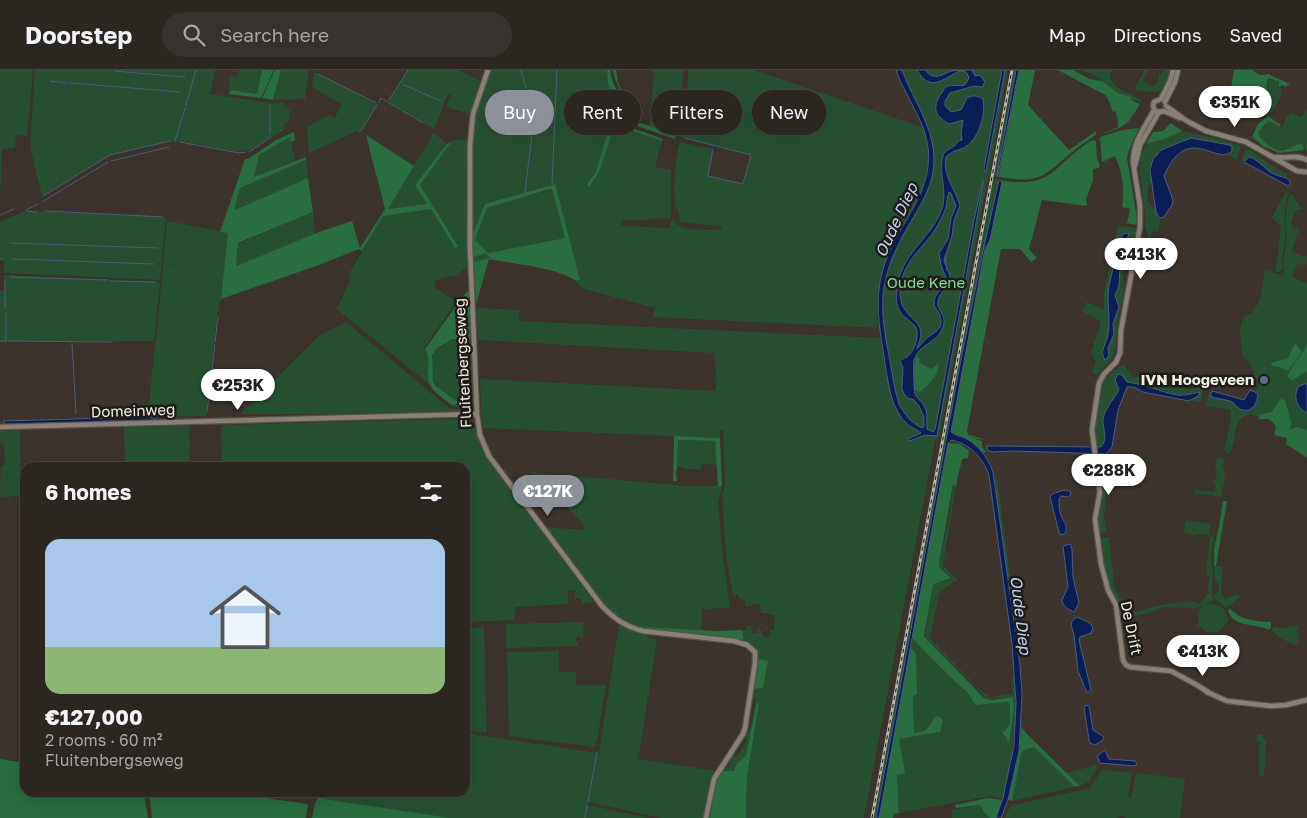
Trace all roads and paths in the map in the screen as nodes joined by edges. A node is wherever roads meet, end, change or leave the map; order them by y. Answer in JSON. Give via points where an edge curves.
{"nodes":[{"id":1,"x":488,"y":70,"type":"edge"},
{"id":2,"x":1173,"y":70,"type":"edge"},
{"id":3,"x":1178,"y":70,"type":"edge"},
{"id":4,"x":1162,"y":106,"type":"junction"},
{"id":5,"x":1272,"y":156,"type":"junction"},
{"id":6,"x":1307,"y":160,"type":"edge"},
{"id":7,"x":1307,"y":172,"type":"edge"},
{"id":8,"x":477,"y":414,"type":"junction"},
{"id":9,"x":0,"y":427,"type":"edge"},
{"id":10,"x":1307,"y":700,"type":"edge"},
{"id":11,"x":706,"y":818,"type":"edge"}],
"edges":[{"from":1,"to":8,"type":"street","name":"Fluitenbergseweg","via":[[473,114],[470,145],[470,248]]},
{"from":2,"to":4,"type":"street"},
{"from":3,"to":4,"type":"street"},
{"from":4,"to":5,"type":"street","via":[[1206,131],[1246,142]]},
{"from":4,"to":10,"type":"street","name":"De Drift","via":[[1140,145],[1135,169],[1140,227],[1121,330],[1120,353],[1097,388],[1092,430],[1100,492],[1095,519],[1102,575],[1116,605],[1126,665],[1171,671],[1227,701],[1271,706]]},
{"from":5,"to":6,"type":"street","via":[[1296,156]]},
{"from":5,"to":7,"type":"street","via":[[1297,171]]},
{"from":8,"to":9,"type":"street","name":"Domeinweg"},
{"from":8,"to":11,"type":"street","name":"Fluitenbergseweg","via":[[487,452],[608,613],[623,624],[643,631],[734,640],[755,652],[745,728],[714,778]]}]}
